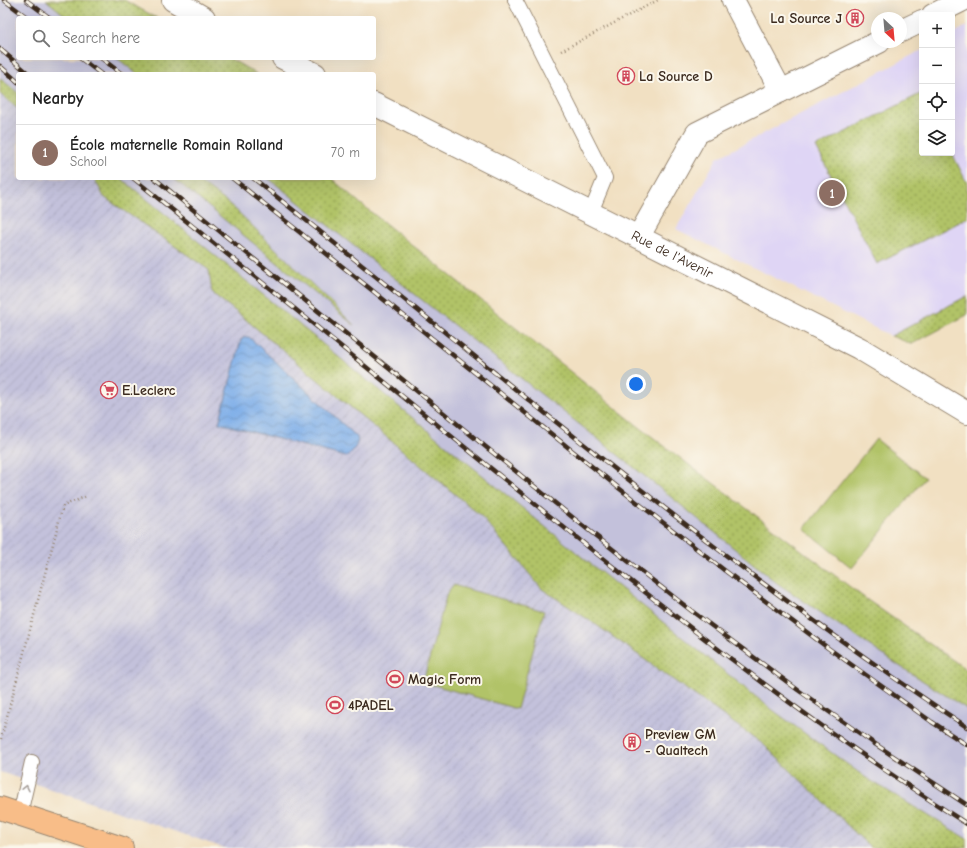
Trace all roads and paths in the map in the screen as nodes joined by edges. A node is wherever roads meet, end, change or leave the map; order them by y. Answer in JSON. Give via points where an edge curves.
{"nodes":[{"id":1,"x":173,"y":0,"type":"edge"},
{"id":2,"x":515,"y":0,"type":"edge"},
{"id":3,"x":658,"y":0,"type":"edge"},
{"id":4,"x":733,"y":0,"type":"edge"},
{"id":5,"x":963,"y":0,"type":"edge"},
{"id":6,"x":939,"y":12,"type":"edge"},
{"id":7,"x":201,"y":16,"type":"edge"},
{"id":8,"x":919,"y":22,"type":"edge"},
{"id":9,"x":907,"y":28,"type":"edge"},
{"id":10,"x":871,"y":46,"type":"edge"},
{"id":11,"x":287,"y":60,"type":"edge"},
{"id":12,"x":545,"y":60,"type":"junction"},
{"id":13,"x":311,"y":72,"type":"edge"},
{"id":14,"x":781,"y":91,"type":"junction"},
{"id":15,"x":376,"y":105,"type":"edge"},
{"id":16,"x":591,"y":212,"type":"junction"},
{"id":17,"x":639,"y":236,"type":"junction"},
{"id":18,"x":966,"y":411,"type":"edge"},
{"id":19,"x":87,"y":496,"type":"dead end"},
{"id":20,"x":1,"y":739,"type":"dead end"},
{"id":21,"x":32,"y":762,"type":"dead end"},
{"id":22,"x":0,"y":808,"type":"edge"},
{"id":23,"x":20,"y":814,"type":"junction"},
{"id":24,"x":122,"y":848,"type":"edge"}],
"edges":[{"from":1,"to":7,"type":"street"},
{"from":2,"to":12,"type":"lane"},
{"from":3,"to":12,"type":"path"},
{"from":4,"to":14,"type":"street"},
{"from":5,"to":6,"type":"street"},
{"from":8,"to":9,"type":"street"},
{"from":10,"to":14,"type":"street"},
{"from":11,"to":13,"type":"street"},
{"from":12,"to":16,"type":"lane","via":[[605,178]]},
{"from":14,"to":17,"type":"street","via":[[697,133]]},
{"from":15,"to":16,"type":"street","name":"Rue de l'Avenir"},
{"from":16,"to":17,"type":"street","name":"Rue de l'Avenir"},
{"from":17,"to":18,"type":"street","name":"Rue de l'Avenir","via":[[859,348]]},
{"from":19,"to":20,"type":"path","via":[[62,506]]},
{"from":23,"to":21,"type":"lane","one_way":true},
{"from":22,"to":23,"type":"main road"},
{"from":23,"to":24,"type":"main road"}]}
